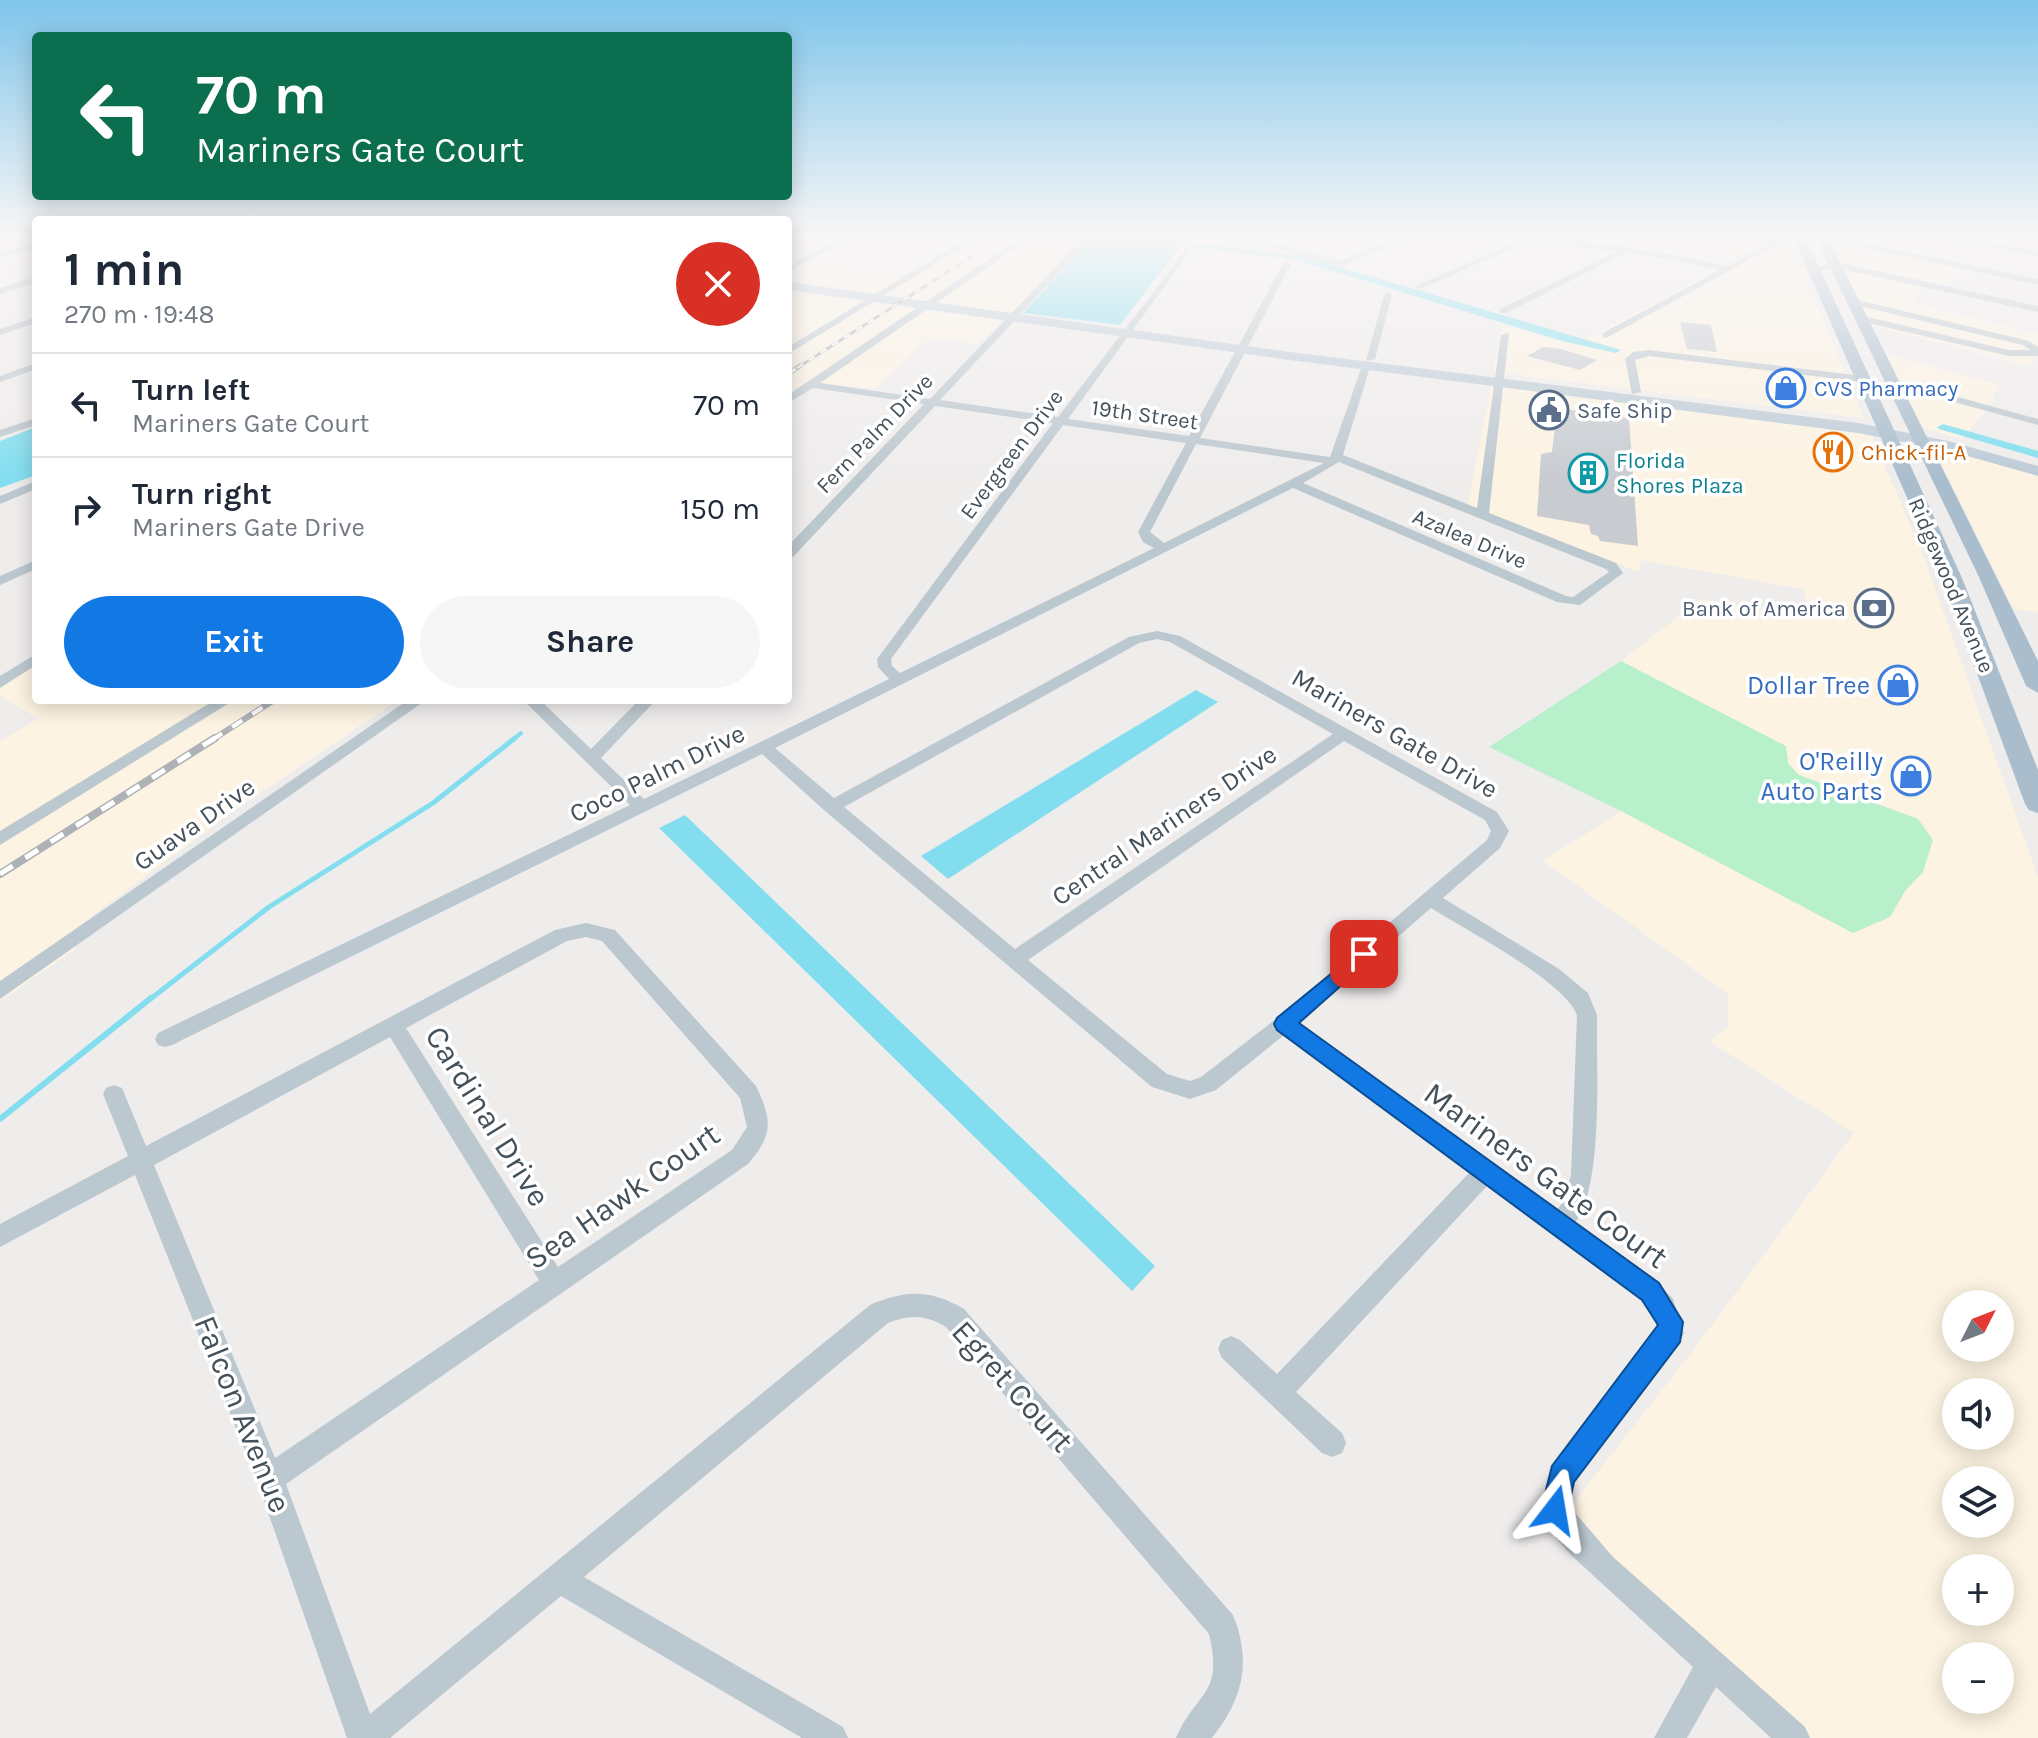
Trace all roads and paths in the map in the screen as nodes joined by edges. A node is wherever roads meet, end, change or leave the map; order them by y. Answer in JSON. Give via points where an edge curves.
{"nodes":[{"id":1,"x":842,"y":317,"type":"edge"},
{"id":2,"x":908,"y":317,"type":"edge"},
{"id":3,"x":1000,"y":317,"type":"edge"},
{"id":4,"x":1139,"y":317,"type":"edge"},
{"id":5,"x":1260,"y":317,"type":"edge"},
{"id":6,"x":1381,"y":317,"type":"edge"},
{"id":7,"x":1639,"y":317,"type":"edge"},
{"id":8,"x":1835,"y":317,"type":"edge"},
{"id":9,"x":1861,"y":317,"type":"edge"},
{"id":10,"x":1883,"y":317,"type":"edge"},
{"id":11,"x":1894,"y":317,"type":"edge"},
{"id":12,"x":1014,"y":319,"type":"junction"},
{"id":13,"x":32,"y":321,"type":"edge"},
{"id":14,"x":0,"y":332,"type":"edge"},
{"id":15,"x":1127,"y":334,"type":"junction"},
{"id":16,"x":1506,"y":335,"type":"dead end"},
{"id":17,"x":1606,"y":335,"type":"dead end"},
{"id":18,"x":792,"y":348,"type":"edge"},
{"id":19,"x":1244,"y":349,"type":"junction"},
{"id":20,"x":2038,"y":352,"type":"edge"},
{"id":21,"x":1368,"y":363,"type":"junction"},
{"id":22,"x":32,"y":367,"type":"edge"},
{"id":23,"x":0,"y":379,"type":"edge"},
{"id":24,"x":1500,"y":379,"type":"junction"},
{"id":25,"x":1863,"y":379,"type":"junction"},
{"id":26,"x":1893,"y":382,"type":"junction"},
{"id":27,"x":809,"y":384,"type":"junction"},
{"id":28,"x":1636,"y":392,"type":"junction"},
{"id":29,"x":792,"y":397,"type":"edge"},
{"id":30,"x":934,"y":403,"type":"junction"},
{"id":31,"x":1060,"y":421,"type":"junction"},
{"id":32,"x":32,"y":422,"type":"edge"},
{"id":33,"x":2038,"y":422,"type":"edge"},
{"id":34,"x":1885,"y":428,"type":"junction"},
{"id":35,"x":0,"y":434,"type":"edge"},
{"id":36,"x":1919,"y":434,"type":"junction"},
{"id":37,"x":1194,"y":441,"type":"junction"},
{"id":38,"x":1336,"y":459,"type":"junction"},
{"id":39,"x":2032,"y":465,"type":"edge"},
{"id":40,"x":1294,"y":484,"type":"junction"},
{"id":41,"x":32,"y":487,"type":"edge"},
{"id":42,"x":0,"y":500,"type":"edge"},
{"id":43,"x":1482,"y":516,"type":"junction"},
{"id":44,"x":1164,"y":548,"type":"junction"},
{"id":45,"x":792,"y":550,"type":"edge"},
{"id":46,"x":32,"y":566,"type":"edge"},
{"id":47,"x":1611,"y":566,"type":"joint"},
{"id":48,"x":1952,"y":578,"type":"junction"},
{"id":49,"x":0,"y":581,"type":"edge"},
{"id":50,"x":2010,"y":622,"type":"junction"},
{"id":51,"x":32,"y":661,"type":"edge"},
{"id":52,"x":899,"y":680,"type":"junction"},
{"id":53,"x":0,"y":683,"type":"edge"},
{"id":54,"x":2038,"y":686,"type":"edge"},
{"id":55,"x":219,"y":704,"type":"edge"},
{"id":56,"x":412,"y":704,"type":"edge"},
{"id":57,"x":535,"y":704,"type":"edge"},
{"id":58,"x":644,"y":704,"type":"edge"},
{"id":59,"x":1345,"y":733,"type":"junction"},
{"id":60,"x":2013,"y":737,"type":"junction"},
{"id":61,"x":764,"y":747,"type":"junction"},
{"id":62,"x":593,"y":757,"type":"junction"},
{"id":63,"x":2038,"y":764,"type":"edge"},
{"id":64,"x":2036,"y":796,"type":"edge"},
{"id":65,"x":641,"y":806,"type":"junction"},
{"id":66,"x":831,"y":807,"type":"junction"},
{"id":67,"x":0,"y":839,"type":"edge"},
{"id":68,"x":1431,"y":899,"type":"junction"},
{"id":69,"x":1013,"y":960,"type":"junction"},
{"id":70,"x":0,"y":991,"type":"edge"},
{"id":71,"x":1284,"y":1024,"type":"junction"},
{"id":72,"x":393,"y":1025,"type":"junction"},
{"id":73,"x":165,"y":1039,"type":"dead end"},
{"id":74,"x":114,"y":1094,"type":"dead end"},
{"id":75,"x":141,"y":1161,"type":"junction"},
{"id":76,"x":1484,"y":1173,"type":"junction"},
{"id":77,"x":1559,"y":1226,"type":"junction"},
{"id":78,"x":0,"y":1236,"type":"edge"},
{"id":79,"x":554,"y":1282,"type":"junction"},
{"id":80,"x":1231,"y":1349,"type":"dead end"},
{"id":81,"x":1278,"y":1392,"type":"junction"},
{"id":82,"x":1332,"y":1443,"type":"dead end"},
{"id":83,"x":270,"y":1478,"type":"junction"},
{"id":84,"x":559,"y":1579,"type":"junction"},
{"id":85,"x":1712,"y":1663,"type":"junction"},
{"id":86,"x":364,"y":1738,"type":"edge"},
{"id":87,"x":832,"y":1738,"type":"edge"},
{"id":88,"x":1192,"y":1738,"type":"edge"},
{"id":89,"x":1670,"y":1738,"type":"edge"},
{"id":90,"x":1794,"y":1738,"type":"edge"}],
"edges":[{"from":1,"to":18,"type":"street"},
{"from":2,"to":27,"type":"street"},
{"from":3,"to":12,"type":"main road"},
{"from":4,"to":15,"type":"street","name":"Evergreen Drive"},
{"from":5,"to":19,"type":"street"},
{"from":6,"to":21,"type":"street"},
{"from":7,"to":17,"type":"street"},
{"from":8,"to":25,"type":"main road","name":"Ridgewood Avenue"},
{"from":9,"to":26,"type":"main road","name":"Ridgewood Avenue"},
{"from":10,"to":20,"type":"street","via":[[2016,355]]},
{"from":11,"to":20,"type":"street","via":[[2026,343]]},
{"from":12,"to":15,"type":"main road"},
{"from":12,"to":30,"type":"street","name":"Fern Palm Drive"},
{"from":13,"to":14,"type":"street"},
{"from":15,"to":19,"type":"main road"},
{"from":15,"to":31,"type":"street","name":"Evergreen Drive"},
{"from":16,"to":24,"type":"street"},
{"from":19,"to":21,"type":"main road"},
{"from":19,"to":37,"type":"street"},
{"from":21,"to":24,"type":"main road"},
{"from":21,"to":38,"type":"street"},
{"from":22,"to":23,"type":"street"},
{"from":24,"to":28,"type":"main road"},
{"from":24,"to":34,"type":"main road"},
{"from":24,"to":43,"type":"street"},
{"from":25,"to":28,"type":"street","via":[[1649,353],[1630,359]]},
{"from":25,"to":34,"type":"main road","name":"Ridgewood Avenue"},
{"from":26,"to":33,"type":"street"},
{"from":26,"to":36,"type":"main road","name":"Ridgewood Avenue"},
{"from":27,"to":29,"type":"street"},
{"from":27,"to":30,"type":"street","name":"19th Street"},
{"from":28,"to":34,"type":"main road"},
{"from":30,"to":31,"type":"street","name":"19th Street"},
{"from":30,"to":45,"type":"street","name":"Fern Palm Drive"},
{"from":31,"to":37,"type":"street","name":"19th Street"},
{"from":31,"to":52,"type":"street","name":"Evergreen Drive","via":[[884,659]]},
{"from":32,"to":35,"type":"street"},
{"from":34,"to":36,"type":"main road"},
{"from":34,"to":48,"type":"main road","name":"Ridgewood Avenue"},
{"from":36,"to":39,"type":"main road"},
{"from":36,"to":50,"type":"main road","name":"Ridgewood Avenue"},
{"from":37,"to":38,"type":"street","name":"19th Street"},
{"from":37,"to":44,"type":"street","via":[[1144,532]]},
{"from":38,"to":40,"type":"street","name":"Coco Palm Drive"},
{"from":38,"to":43,"type":"street","name":"19th Street"},
{"from":40,"to":44,"type":"street","name":"Coco Palm Drive"},
{"from":40,"to":47,"type":"street","name":"Azalea Drive","via":[[1562,599],[1575,602],[1589,595],[1614,577]]},
{"from":41,"to":42,"type":"street"},
{"from":43,"to":47,"type":"street","name":"19th Street"},
{"from":44,"to":52,"type":"street","name":"Coco Palm Drive"},
{"from":46,"to":49,"type":"street"},
{"from":48,"to":50,"type":"main road","via":[[1982,593]]},
{"from":48,"to":60,"type":"main road","name":"Ridgewood Avenue"},
{"from":50,"to":54,"type":"main road","name":"Ridgewood Avenue"},
{"from":51,"to":53,"type":"street"},
{"from":52,"to":61,"type":"street","name":"Coco Palm Drive"},
{"from":55,"to":67,"type":"street"},
{"from":56,"to":70,"type":"street","name":"Guava Drive"},
{"from":57,"to":62,"type":"street"},
{"from":58,"to":62,"type":"street"},
{"from":59,"to":66,"type":"street","name":"Mariners Gate Drive","via":[[1175,639],[1145,636]]},
{"from":59,"to":68,"type":"street","name":"Mariners Gate Drive","via":[[1491,816],[1498,825],[1494,844]]},
{"from":59,"to":69,"type":"street","name":"Central Mariners Drive"},
{"from":60,"to":63,"type":"main road"},
{"from":60,"to":64,"type":"main road","name":"Ridgewood Avenue"},
{"from":61,"to":65,"type":"street","name":"Coco Palm Drive"},
{"from":61,"to":66,"type":"street","name":"Mariners Gate Drive"},
{"from":62,"to":65,"type":"street"},
{"from":65,"to":73,"type":"street","name":"Coco Palm Drive"},
{"from":66,"to":69,"type":"street","name":"Mariners Gate Drive"},
{"from":68,"to":71,"type":"street","name":"Mariners Gate Drive"},
{"from":68,"to":77,"type":"street","via":[[1552,974],[1581,999],[1587,1015],[1582,1175],[1575,1205]]},
{"from":69,"to":71,"type":"street","name":"Mariners Gate Drive","via":[[1160,1081],[1176,1088],[1208,1084]]},
{"from":71,"to":76,"type":"street","name":"Mariners Gate Court"},
{"from":72,"to":75,"type":"street","name":"Sea Hawk Court"},
{"from":72,"to":79,"type":"street","name":"Cardinal Drive"},
{"from":72,"to":79,"type":"street","name":"Sea Hawk Court","via":[[562,935],[592,931],[608,935],[748,1092],[759,1115],[757,1138],[740,1157]]},
{"from":74,"to":75,"type":"street","name":"Falcon Avenue"},
{"from":75,"to":78,"type":"street","name":"Sea Hawk Court"},
{"from":75,"to":83,"type":"street","name":"Falcon Avenue"},
{"from":76,"to":77,"type":"street","name":"Mariners Gate Court"},
{"from":76,"to":81,"type":"street"},
{"from":77,"to":85,"type":"street","name":"Mariners Gate Court","via":[[1650,1292],[1664,1308],[1671,1333],[1562,1476],[1555,1510],[1565,1527]]},
{"from":79,"to":83,"type":"street","name":"Sea Hawk Court"},
{"from":80,"to":81,"type":"street"},
{"from":81,"to":82,"type":"street"},
{"from":83,"to":86,"type":"street","name":"Falcon Avenue"},
{"from":84,"to":86,"type":"street","name":"Egret Court"},
{"from":84,"to":87,"type":"street"},
{"from":84,"to":88,"type":"street","name":"Egret Court","via":[[879,1314],[899,1304],[925,1302],[955,1318],[1222,1626],[1231,1659],[1227,1690]]},
{"from":85,"to":89,"type":"street"},
{"from":85,"to":90,"type":"street"}]}
